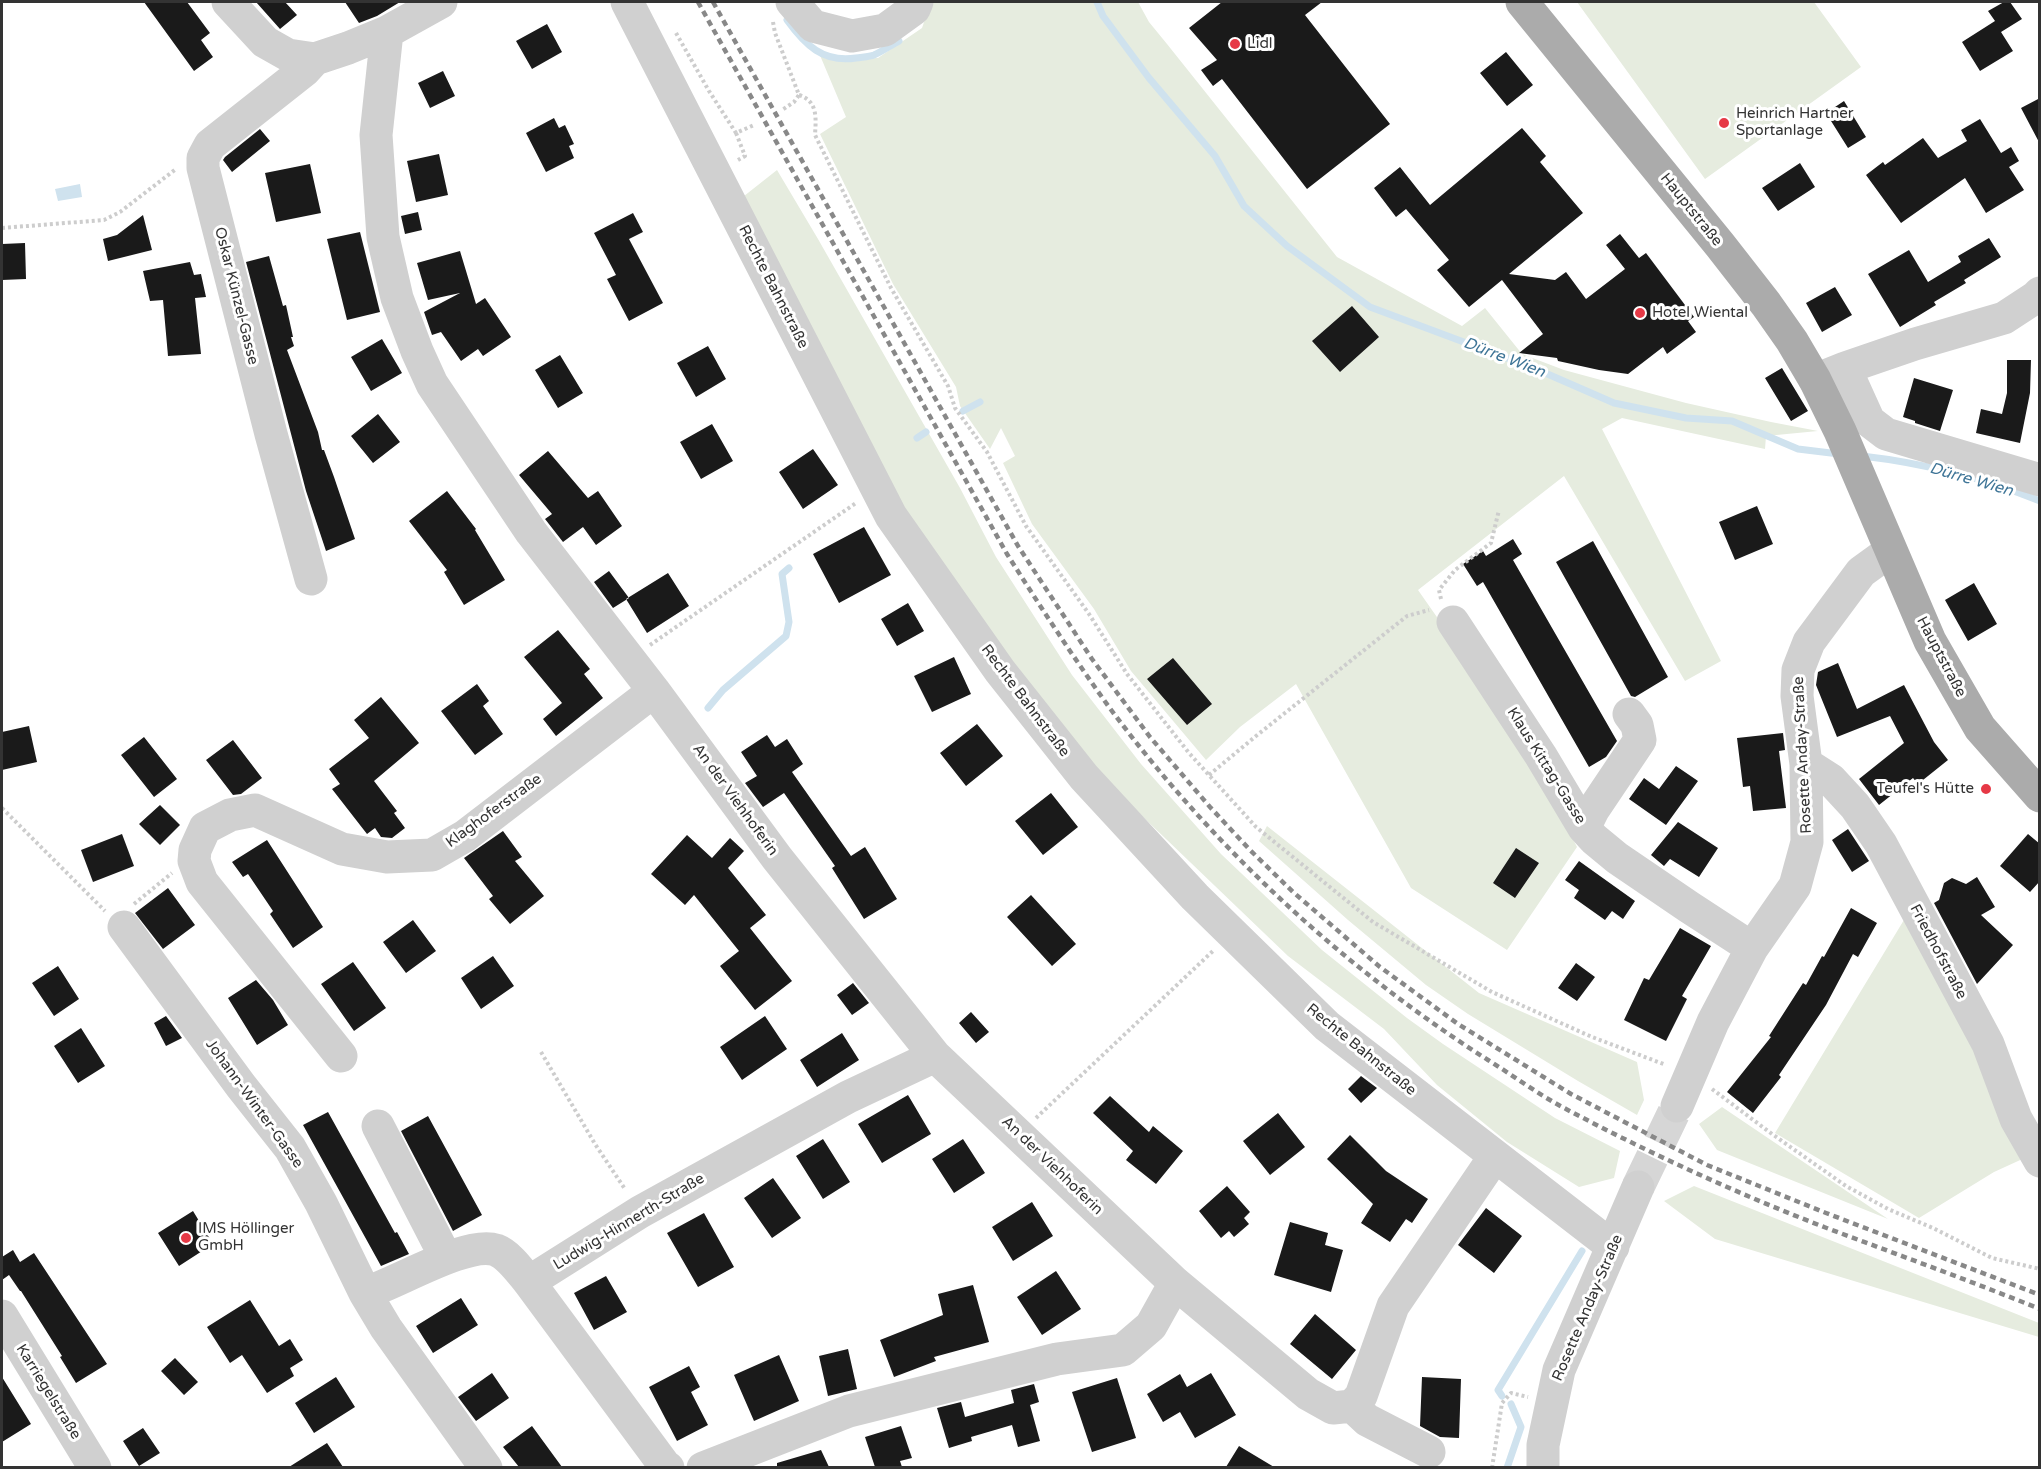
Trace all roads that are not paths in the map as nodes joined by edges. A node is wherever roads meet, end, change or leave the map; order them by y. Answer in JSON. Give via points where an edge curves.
{"nodes":[{"id":1,"x":228,"y":2,"type":"edge"},
{"id":2,"x":441,"y":2,"type":"edge"},
{"id":3,"x":627,"y":2,"type":"edge"},
{"id":4,"x":917,"y":2,"type":"edge"},
{"id":5,"x":1522,"y":2,"type":"edge"},
{"id":6,"x":782,"y":7,"type":"edge"},
{"id":7,"x":387,"y":32,"type":"junction"},
{"id":8,"x":315,"y":59,"type":"junction"},
{"id":9,"x":2040,"y":293,"type":"edge"},
{"id":10,"x":2004,"y":318,"type":"junction"},
{"id":11,"x":2040,"y":321,"type":"edge"},
{"id":12,"x":1845,"y":368,"type":"junction"},
{"id":13,"x":1815,"y":380,"type":"junction"},
{"id":14,"x":2040,"y":480,"type":"edge"},
{"id":15,"x":1890,"y":551,"type":"junction"},
{"id":16,"x":311,"y":579,"type":"dead end"},
{"id":17,"x":1447,"y":614,"type":"road end"},
{"id":18,"x":654,"y":691,"type":"junction"},
{"id":19,"x":1629,"y":714,"type":"dead end"},
{"id":20,"x":1806,"y":764,"type":"junction"},
{"id":21,"x":2040,"y":796,"type":"edge"},
{"id":22,"x":1584,"y":828,"type":"junction"},
{"id":23,"x":119,"y":923,"type":"road end"},
{"id":24,"x":1752,"y":948,"type":"junction"},
{"id":25,"x":341,"y":1056,"type":"dead end"},
{"id":26,"x":935,"y":1056,"type":"junction"},
{"id":27,"x":1677,"y":1106,"type":"tunnel mouth"},
{"id":28,"x":378,"y":1126,"type":"dead end"},
{"id":29,"x":1495,"y":1156,"type":"junction"},
{"id":30,"x":2040,"y":1161,"type":"edge"},
{"id":31,"x":1638,"y":1186,"type":"tunnel mouth"},
{"id":32,"x":1613,"y":1247,"type":"junction"},
{"id":33,"x":446,"y":1258,"type":"junction"},
{"id":34,"x":530,"y":1282,"type":"junction"},
{"id":35,"x":1175,"y":1283,"type":"junction"},
{"id":36,"x":365,"y":1293,"type":"junction"},
{"id":37,"x":2,"y":1316,"type":"edge"},
{"id":38,"x":1352,"y":1406,"type":"junction"},
{"id":39,"x":1428,"y":1452,"type":"dead end"},
{"id":40,"x":95,"y":1467,"type":"edge"},
{"id":41,"x":486,"y":1467,"type":"edge"},
{"id":42,"x":668,"y":1467,"type":"edge"},
{"id":43,"x":702,"y":1467,"type":"edge"},
{"id":44,"x":1543,"y":1467,"type":"edge"}],
"edges":[{"from":1,"to":8,"type":"street","via":[[265,42],[288,55]]},
{"from":2,"to":7,"type":"street"},
{"from":3,"to":29,"type":"street","name":"Rechte Bahnstraße","via":[[891,516],[1000,671],[1077,768],[1195,897],[1327,1026]]},
{"from":4,"to":6,"type":"street","via":[[914,9],[885,30],[852,36],[813,26]]},
{"from":5,"to":13,"type":"main road","name":"Hauptstraße","via":[[1766,304]]},
{"from":7,"to":8,"type":"street"},
{"from":7,"to":18,"type":"street","name":"An der Viehhoferin","via":[[376,135],[383,237],[396,298],[417,351],[432,384],[531,532]]},
{"from":8,"to":16,"type":"street","name":"Oskar Künzel-Gasse","via":[[190,163],[206,179]]},
{"from":9,"to":10,"type":"street"},
{"from":10,"to":11,"type":"street"},
{"from":10,"to":12,"type":"street"},
{"from":12,"to":13,"type":"street"},
{"from":12,"to":14,"type":"street","via":[[1869,421],[1886,434]]},
{"from":13,"to":15,"type":"main road","name":"Hauptstraße"},
{"from":15,"to":20,"type":"street","name":"Rosette Anday-Straße","via":[[1861,572],[1805,651],[1798,670],[1797,696]]},
{"from":15,"to":21,"type":"main road","name":"Hauptstraße","via":[[1930,641],[1980,728]]},
{"from":17,"to":22,"type":"street","name":"Klaus Kittag-Gasse"},
{"from":18,"to":25,"type":"street","name":"Klaghoferstraße","via":[[465,836],[432,855],[387,857],[342,849],[255,810],[230,815],[205,828],[194,861],[202,882]]},
{"from":18,"to":26,"type":"street","name":"An der Viehhoferin","via":[[777,858]]},
{"from":19,"to":22,"type":"street","via":[[1637,725],[1640,740]]},
{"from":20,"to":24,"type":"street","name":"Rosette Anday-Straße","via":[[1807,842],[1795,886]]},
{"from":20,"to":30,"type":"street","name":"Friedhofstraße","via":[[1831,780],[1881,844],[1988,1044],[2016,1119]]},
{"from":22,"to":24,"type":"street","name":"Klaus Kittag-Gasse","via":[[1617,858]]},
{"from":23,"to":36,"type":"street","name":"Johann-Winter-Gasse","via":[[290,1148]]},
{"from":24,"to":27,"type":"street","name":"Rosette Anday-Straße","via":[[1713,1022]]},
{"from":26,"to":34,"type":"street","name":"Ludwig-Hinnerth-Straße","via":[[848,1097],[640,1212]]},
{"from":26,"to":35,"type":"street","name":"An der Viehhoferin"},
{"from":28,"to":33,"type":"street"},
{"from":29,"to":32,"type":"street","name":"Rechte Bahnstraße"},
{"from":29,"to":38,"type":"street","via":[[1393,1306],[1361,1396]]},
{"from":31,"to":32,"type":"street","name":"Rosette Anday-Straße"},
{"from":32,"to":44,"type":"street","name":"Rosette Anday-Straße","via":[[1559,1370],[1543,1445]]},
{"from":33,"to":34,"type":"street","via":[[485,1248],[497,1250]]},
{"from":33,"to":36,"type":"street"},
{"from":34,"to":42,"type":"street"},
{"from":35,"to":38,"type":"street","name":"An der Viehhoferin","via":[[1308,1394],[1333,1408]]},
{"from":35,"to":43,"type":"street","via":[[1151,1326],[1123,1350],[1057,1359],[849,1411]]},
{"from":36,"to":41,"type":"street","name":"Johann-Winter-Gasse"},
{"from":37,"to":40,"type":"street","name":"Karriegelstraße"},
{"from":38,"to":39,"type":"street","via":[[1367,1420]]}]}
